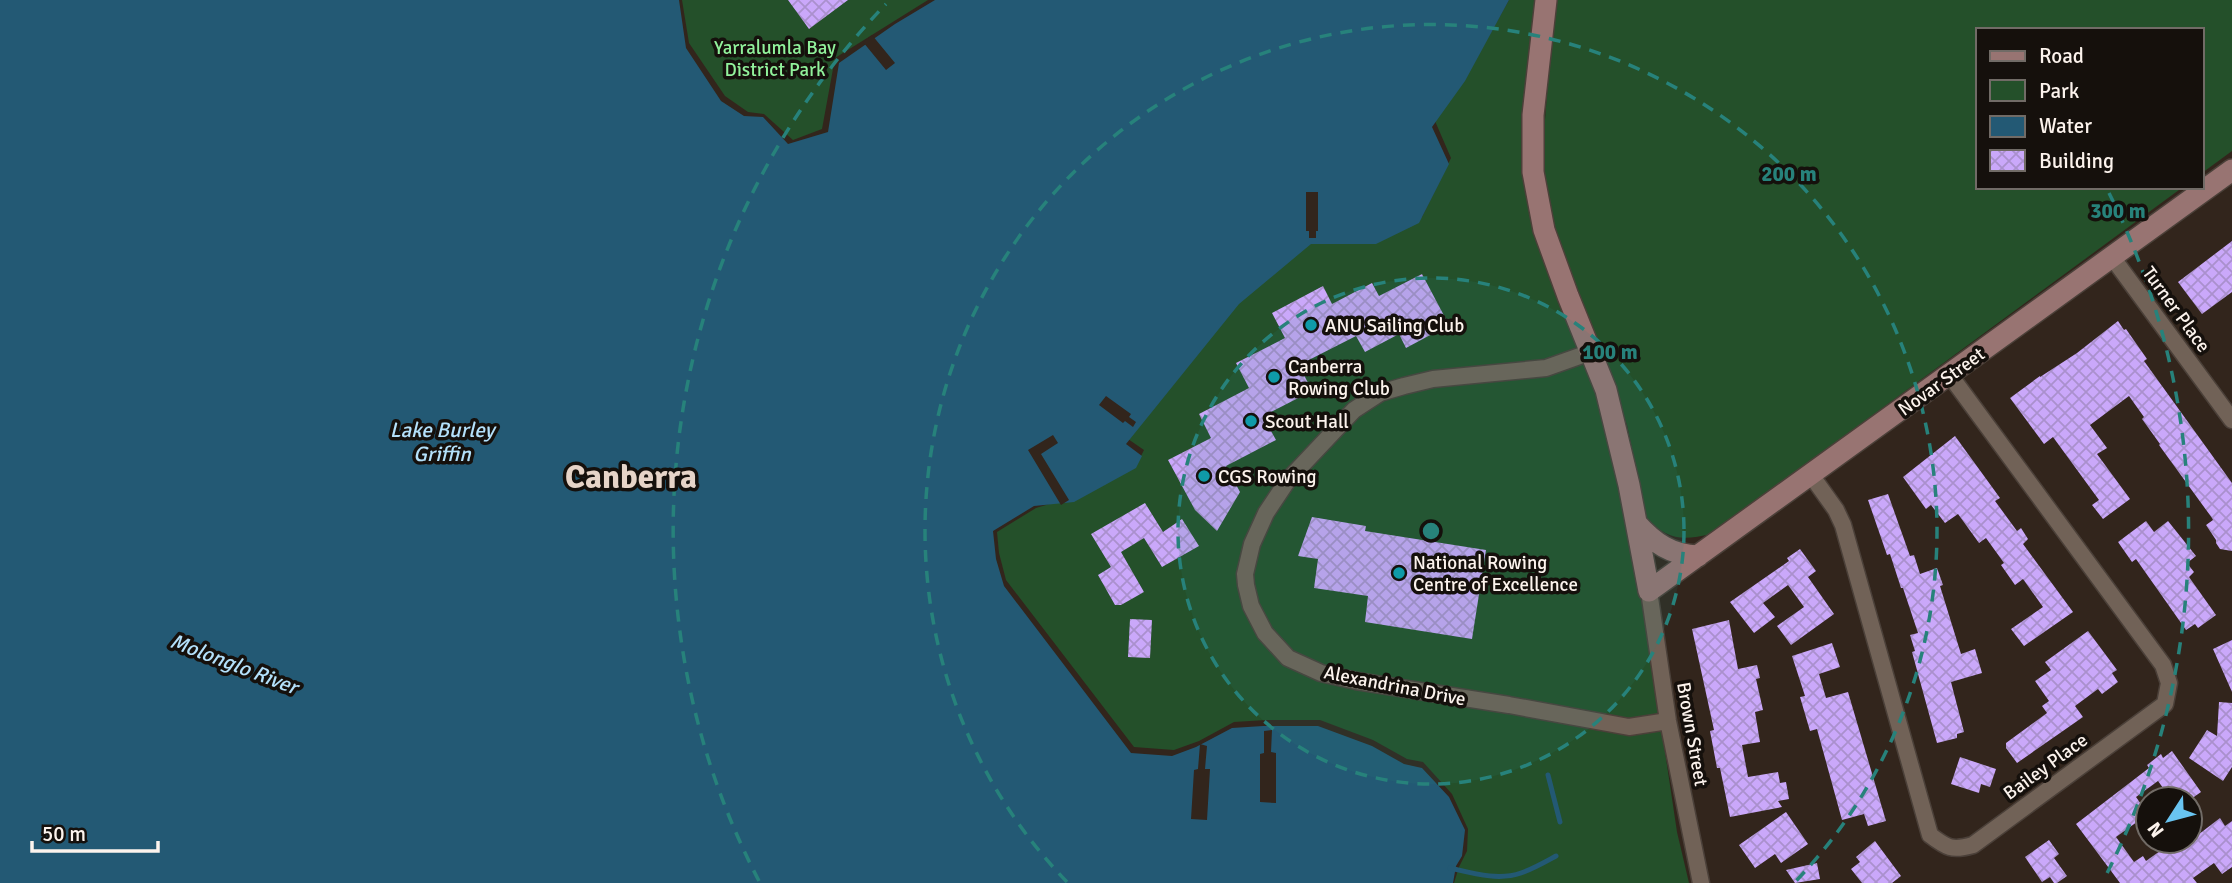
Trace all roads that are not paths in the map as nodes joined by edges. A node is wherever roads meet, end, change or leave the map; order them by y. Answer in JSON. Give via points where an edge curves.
{"nodes":[{"id":1,"x":1546,"y":0,"type":"edge"},
{"id":2,"x":2232,"y":170,"type":"edge"},
{"id":3,"x":2112,"y":257,"type":"junction"},
{"id":4,"x":1591,"y":352,"type":"junction"},
{"id":5,"x":1950,"y":374,"type":"junction"},
{"id":6,"x":2232,"y":420,"type":"edge"},
{"id":7,"x":1811,"y":475,"type":"junction"},
{"id":8,"x":1636,"y":523,"type":"junction"},
{"id":9,"x":1698,"y":556,"type":"junction"},
{"id":10,"x":1649,"y":591,"type":"junction"},
{"id":11,"x":1668,"y":721,"type":"junction"},
{"id":12,"x":1701,"y":883,"type":"edge"}],
"edges":[{"from":1,"to":4,"type":"main road","via":[[1533,114],[1533,172],[1544,230]]},
{"from":2,"to":3,"type":"main road","name":"Novar Street"},
{"from":3,"to":5,"type":"main road","name":"Novar Street"},
{"from":3,"to":6,"type":"street","name":"Turner Place"},
{"from":4,"to":8,"type":"main road","via":[[1606,390]]},
{"from":4,"to":11,"type":"street","name":"Alexandrina Drive","via":[[1546,368],[1404,386],[1380,393],[1354,410],[1288,480],[1266,513],[1252,544],[1246,585],[1265,633],[1288,657],[1321,673],[1629,727]]},
{"from":5,"to":7,"type":"main road","name":"Novar Street"},
{"from":5,"to":7,"type":"street","name":"Bailey Place","via":[[2163,665],[2169,683],[2165,704],[1973,845],[1957,850],[1930,835],[1843,525]]},
{"from":7,"to":9,"type":"main road","name":"Novar Street"},
{"from":8,"to":9,"type":"main road","via":[[1666,549]]},
{"from":8,"to":10,"type":"main road"},
{"from":9,"to":10,"type":"main road","name":"Novar Street"},
{"from":10,"to":11,"type":"street","name":"Brown Street"},
{"from":11,"to":12,"type":"street","name":"Brown Street"}]}
